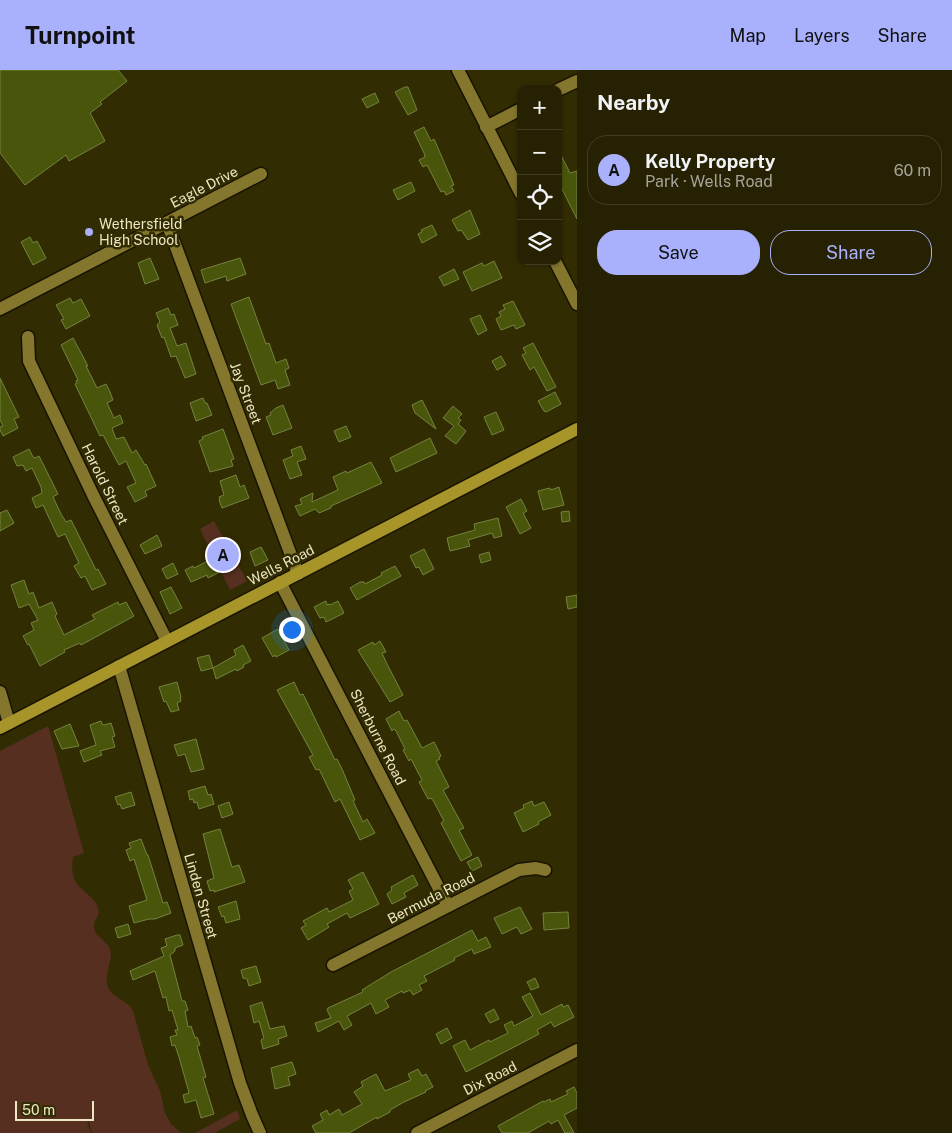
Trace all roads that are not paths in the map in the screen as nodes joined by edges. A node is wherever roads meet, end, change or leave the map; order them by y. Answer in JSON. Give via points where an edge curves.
{"nodes":[{"id":1,"x":458,"y":70,"type":"edge"},
{"id":2,"x":577,"y":80,"type":"edge"},
{"id":3,"x":562,"y":88,"type":"edge"},
{"id":4,"x":517,"y":111,"type":"edge"},
{"id":5,"x":486,"y":127,"type":"junction"},
{"id":6,"x":261,"y":174,"type":"dead end"},
{"id":7,"x":517,"y":186,"type":"edge"},
{"id":8,"x":166,"y":223,"type":"junction"},
{"id":9,"x":557,"y":265,"type":"edge"},
{"id":10,"x":577,"y":304,"type":"edge"},
{"id":11,"x":0,"y":309,"type":"edge"},
{"id":12,"x":28,"y":336,"type":"dead end"},
{"id":13,"x":577,"y":429,"type":"edge"},
{"id":14,"x":298,"y":574,"type":"junction"},
{"id":15,"x":280,"y":582,"type":"junction"},
{"id":16,"x":166,"y":642,"type":"junction"},
{"id":17,"x":119,"y":666,"type":"junction"},
{"id":18,"x":0,"y":692,"type":"edge"},
{"id":19,"x":5,"y":725,"type":"edge"},
{"id":20,"x":546,"y":870,"type":"dead end"},
{"id":21,"x":448,"y":906,"type":"junction"},
{"id":22,"x":333,"y":965,"type":"dead end"},
{"id":23,"x":577,"y":1050,"type":"edge"},
{"id":24,"x":260,"y":1133,"type":"edge"},
{"id":25,"x":418,"y":1133,"type":"edge"}],
"edges":[{"from":1,"to":5,"type":"street"},
{"from":2,"to":3,"type":"street"},
{"from":4,"to":5,"type":"street"},
{"from":5,"to":7,"type":"street"},
{"from":6,"to":8,"type":"street","name":"Eagle Drive"},
{"from":8,"to":11,"type":"street","name":"Eagle Drive"},
{"from":8,"to":14,"type":"street","name":"Jay Street"},
{"from":9,"to":10,"type":"street"},
{"from":12,"to":16,"type":"street","name":"Harold Street","via":[[28,361]]},
{"from":13,"to":14,"type":"main road","name":"Wells Road"},
{"from":14,"to":15,"type":"main road","name":"Wells Road"},
{"from":15,"to":16,"type":"main road","name":"Wells Road"},
{"from":15,"to":21,"type":"street","name":"Sherburne Road"},
{"from":16,"to":17,"type":"main road","name":"Wells Road"},
{"from":17,"to":19,"type":"main road","name":"Wells Road"},
{"from":17,"to":24,"type":"street","name":"Linden Street","via":[[240,1083]]},
{"from":18,"to":19,"type":"street"},
{"from":20,"to":21,"type":"street","name":"Bermuda Road","via":[[519,870]]},
{"from":21,"to":22,"type":"street","name":"Bermuda Road"},
{"from":23,"to":25,"type":"street","name":"Dix Road"}]}
